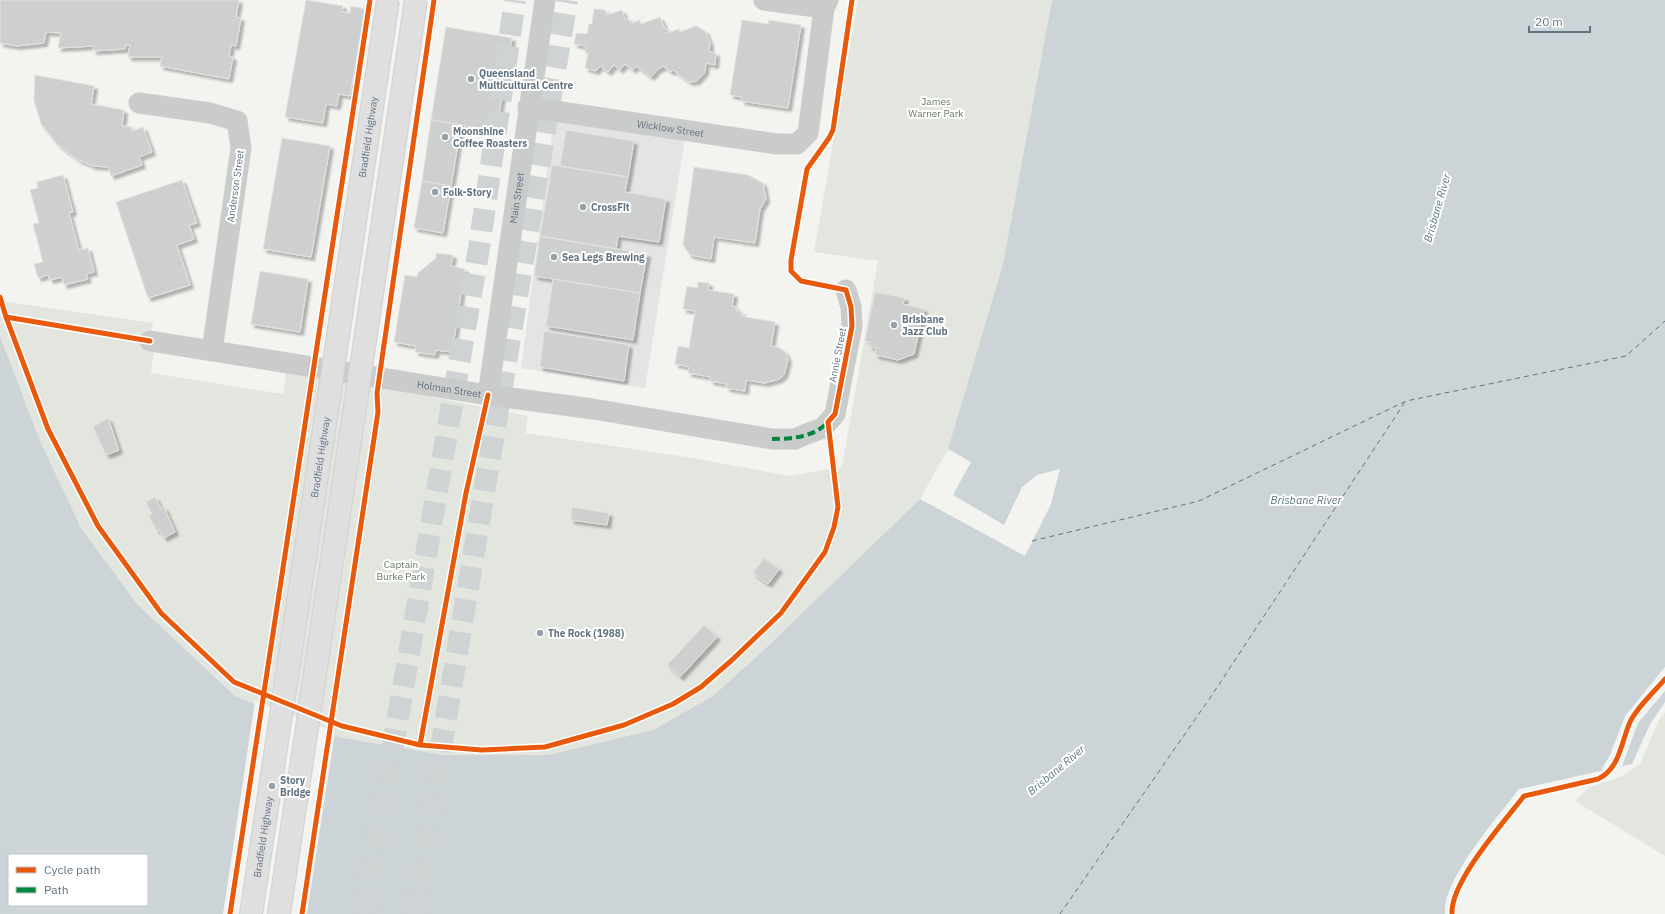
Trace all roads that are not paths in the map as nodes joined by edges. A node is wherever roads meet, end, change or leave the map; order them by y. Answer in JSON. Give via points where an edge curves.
{"nodes":[{"id":1,"x":388,"y":0,"type":"edge"},
{"id":2,"x":416,"y":0,"type":"edge"},
{"id":3,"x":545,"y":0,"type":"edge"},
{"id":4,"x":764,"y":0,"type":"edge"},
{"id":5,"x":826,"y":4,"type":"edge"},
{"id":6,"x":139,"y":103,"type":"dead end"},
{"id":7,"x":528,"y":107,"type":"junction"},
{"id":8,"x":846,"y":290,"type":"dead end"},
{"id":9,"x":150,"y":341,"type":"dead end"},
{"id":10,"x":212,"y":351,"type":"junction"},
{"id":11,"x":488,"y":395,"type":"junction"},
{"id":12,"x":772,"y":439,"type":"joint"},
{"id":13,"x":251,"y":914,"type":"edge"},
{"id":14,"x":279,"y":914,"type":"edge"}],
"edges":[{"from":1,"to":13,"type":"highway","name":"Bradfield Highway","bridge":true},
{"from":2,"to":14,"type":"highway","bridge":true},
{"from":3,"to":7,"type":"street","name":"Main Street"},
{"from":4,"to":5,"type":"street"},
{"from":5,"to":7,"type":"street","name":"Wicklow Street","via":[[808,133],[797,144],[777,144]]},
{"from":6,"to":10,"type":"street","name":"Anderson Street","via":[[210,113],[237,121],[241,148]]},
{"from":7,"to":11,"type":"street","name":"Main Street"},
{"from":8,"to":12,"type":"street","name":"Annie Street","via":[[851,307],[852,326],[834,414],[822,428],[795,439]]},
{"from":9,"to":10,"type":"street","name":"Holman Street"},
{"from":10,"to":11,"type":"street","name":"Holman Street"},
{"from":11,"to":12,"type":"street","name":"Holman Street","via":[[593,409]]}]}
